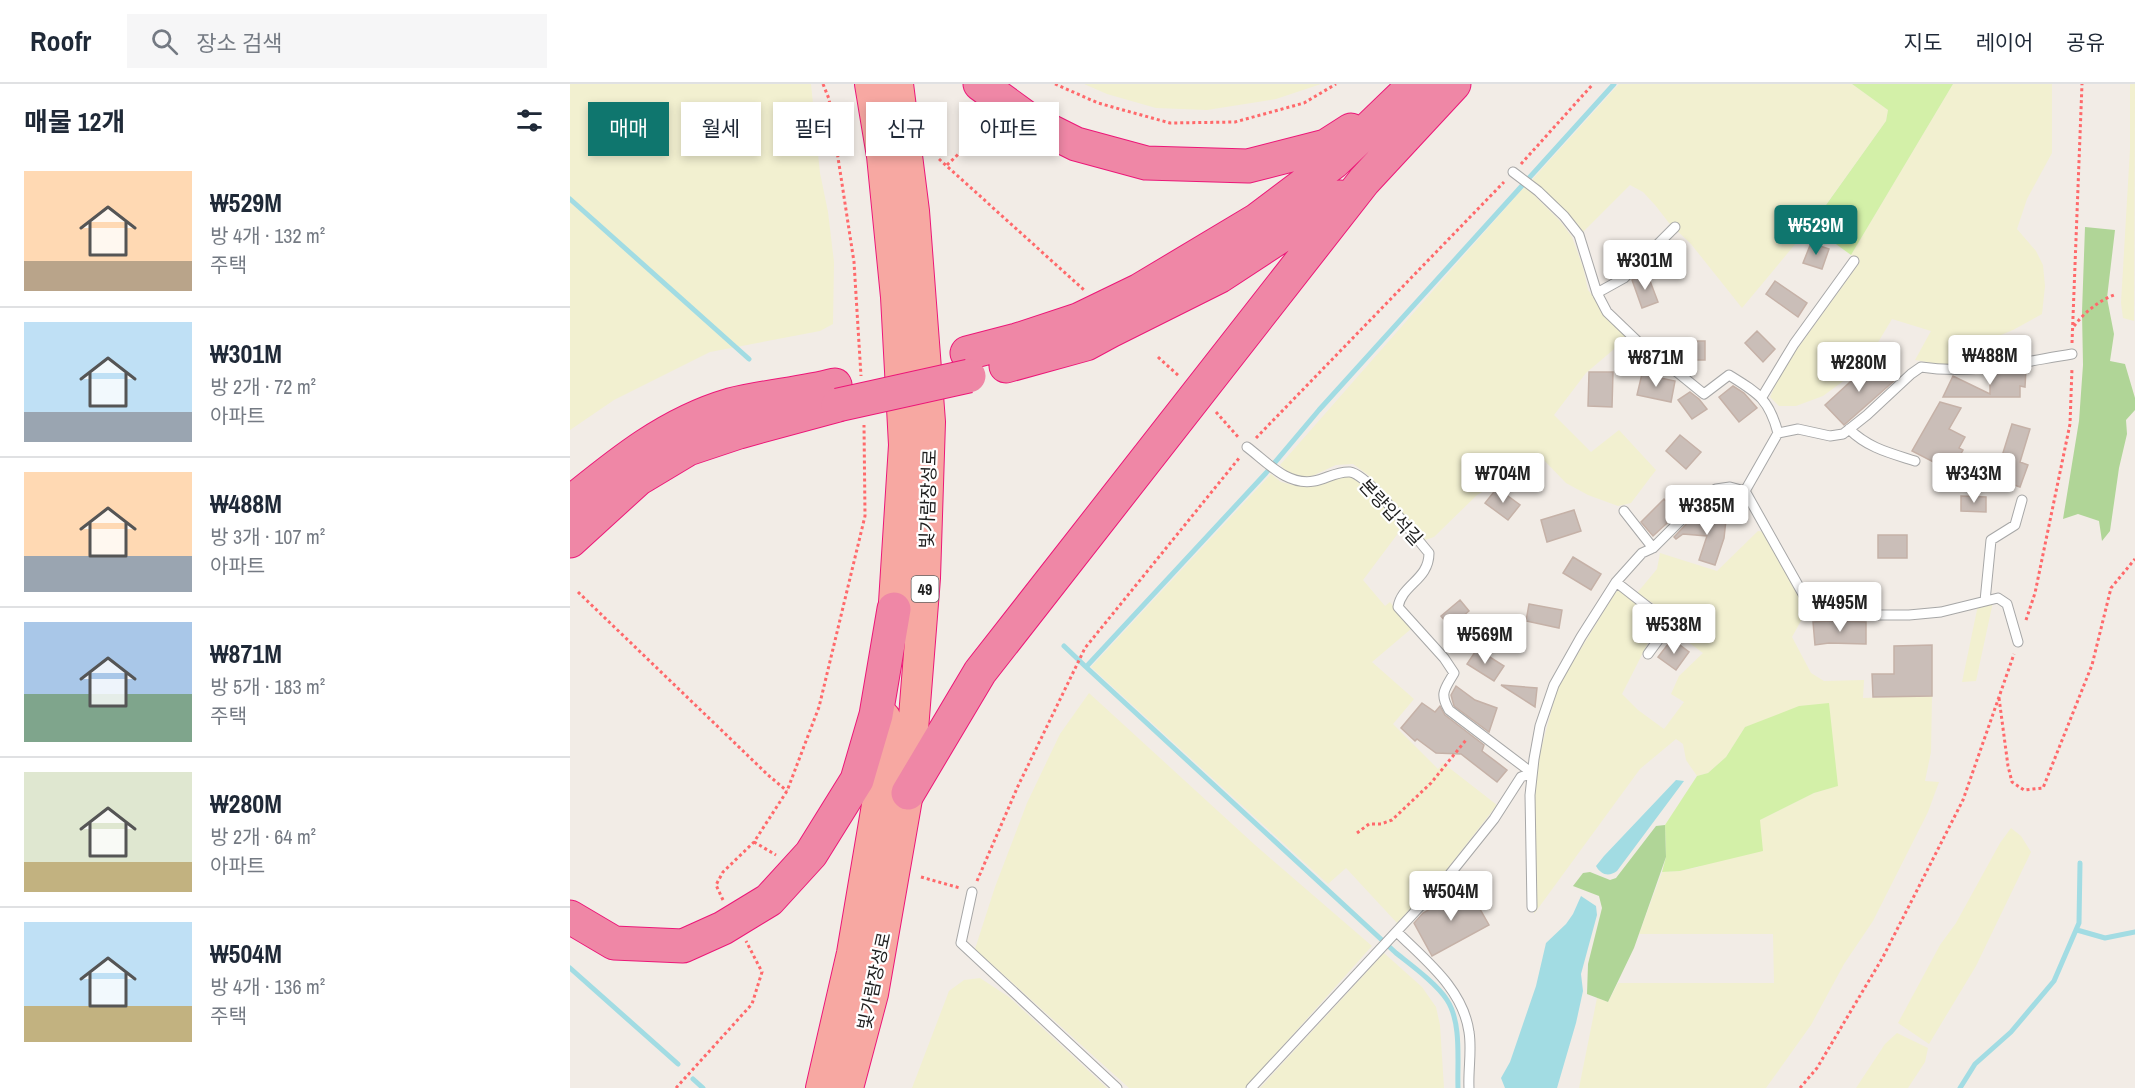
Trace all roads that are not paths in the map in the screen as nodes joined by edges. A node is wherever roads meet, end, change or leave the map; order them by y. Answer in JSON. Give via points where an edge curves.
{"nodes":[{"id":1,"x":870,"y":84,"type":"edge"},
{"id":2,"x":898,"y":84,"type":"edge"},
{"id":3,"x":980,"y":84,"type":"edge"},
{"id":4,"x":1455,"y":84,"type":"edge"},
{"id":5,"x":1408,"y":90,"type":"edge"},
{"id":6,"x":1517,"y":174,"type":"road end"},
{"id":7,"x":1364,"y":181,"type":"junction"},
{"id":8,"x":1675,"y":227,"type":"dead end"},
{"id":9,"x":1854,"y":261,"type":"dead end"},
{"id":10,"x":1598,"y":293,"type":"junction"},
{"id":11,"x":2072,"y":354,"type":"dead end"},
{"id":12,"x":968,"y":364,"type":"junction"},
{"id":13,"x":850,"y":396,"type":"junction"},
{"id":14,"x":1762,"y":397,"type":"junction"},
{"id":15,"x":1849,"y":429,"type":"junction"},
{"id":16,"x":1778,"y":433,"type":"junction"},
{"id":17,"x":1247,"y":447,"type":"road end"},
{"id":18,"x":1915,"y":461,"type":"dead end"},
{"id":19,"x":1745,"y":491,"type":"junction"},
{"id":20,"x":2022,"y":500,"type":"dead end"},
{"id":21,"x":570,"y":503,"type":"edge"},
{"id":22,"x":1624,"y":511,"type":"dead end"},
{"id":23,"x":570,"y":541,"type":"edge"},
{"id":24,"x":1653,"y":548,"type":"junction"},
{"id":25,"x":1616,"y":582,"type":"junction"},
{"id":26,"x":1985,"y":601,"type":"junction"},
{"id":27,"x":894,"y":609,"type":"junction"},
{"id":28,"x":2018,"y":642,"type":"dead end"},
{"id":29,"x":1648,"y":654,"type":"dead end"},
{"id":30,"x":1532,"y":773,"type":"junction"},
{"id":31,"x":908,"y":793,"type":"junction"},
{"id":32,"x":972,"y":892,"type":"road end"},
{"id":33,"x":1532,"y":907,"type":"dead end"},
{"id":34,"x":570,"y":917,"type":"edge"},
{"id":35,"x":1394,"y":935,"type":"junction"},
{"id":36,"x":821,"y":1088,"type":"edge"},
{"id":37,"x":848,"y":1088,"type":"edge"},
{"id":38,"x":1117,"y":1088,"type":"edge"},
{"id":39,"x":1251,"y":1088,"type":"edge"},
{"id":40,"x":1469,"y":1088,"type":"edge"}],
"edges":[{"from":1,"to":27,"type":"highway","name":"빛가람장성로","number":"49","via":[[882,156],[896,297],[904,445]]},
{"from":2,"to":31,"type":"highway","name":"빛가람장성로","number":"49","via":[[914,211],[930,422],[926,578]]},
{"from":3,"to":5,"type":"highway","via":[[1032,122],[1076,144],[1146,163],[1248,166],[1326,146]]},
{"from":4,"to":7,"type":"highway"},
{"from":5,"to":12,"type":"highway","via":[[1334,162],[1257,220],[1140,290],[1078,320],[1017,340]]},
{"from":6,"to":10,"type":"lane","via":[[1564,216],[1579,235]]},
{"from":7,"to":12,"type":"highway","via":[[1220,276],[1086,344]]},
{"from":7,"to":31,"type":"highway","via":[[980,672]]},
{"from":8,"to":10,"type":"lane","via":[[1624,278]]},
{"from":9,"to":14,"type":"lane","via":[[1794,344]]},
{"from":10,"to":14,"type":"lane","via":[[1607,312],[1657,360],[1704,394],[1729,375]]},
{"from":11,"to":15,"type":"lane","via":[[1979,369],[1946,371],[1921,367]]},
{"from":12,"to":13,"type":"highway"},
{"from":13,"to":21,"type":"highway","via":[[730,405],[669,429]]},
{"from":13,"to":23,"type":"highway","via":[[688,449],[638,479]]},
{"from":14,"to":16,"type":"lane","via":[[1772,412]]},
{"from":15,"to":16,"type":"lane","via":[[1830,436],[1798,429]]},
{"from":15,"to":18,"type":"lane","via":[[1875,449]]},
{"from":16,"to":19,"type":"lane"},
{"from":17,"to":30,"type":"lane","name":"본량입석길","via":[[1292,480],[1314,482],[1351,472],[1368,482],[1429,554],[1429,564],[1400,598],[1398,607],[1454,674],[1444,689],[1443,699],[1449,710]]},
{"from":19,"to":24,"type":"lane","via":[[1716,489]]},
{"from":19,"to":26,"type":"lane","via":[[1812,610],[1822,614],[1909,615]]},
{"from":20,"to":26,"type":"lane","via":[[2015,525],[1991,540]]},
{"from":22,"to":24,"type":"lane"},
{"from":24,"to":25,"type":"lane","via":[[1642,553]]},
{"from":25,"to":29,"type":"lane","via":[[1662,618],[1667,628]]},
{"from":25,"to":30,"type":"lane","via":[[1554,685],[1540,726]]},
{"from":26,"to":28,"type":"lane","via":[[1998,598],[2007,604]]},
{"from":27,"to":34,"type":"highway","via":[[876,715],[857,780],[811,854],[769,900],[684,946],[614,943]]},
{"from":27,"to":36,"type":"highway","name":"빛가람장성로","number":"49","via":[[877,806],[852,953]]},
{"from":30,"to":33,"type":"lane"},
{"from":30,"to":35,"type":"lane","via":[[1521,777],[1474,846]]},
{"from":31,"to":37,"type":"highway","name":"빛가람장성로","number":"49","via":[[873,994]]},
{"from":32,"to":38,"type":"lane","via":[[961,943]]},
{"from":35,"to":39,"type":"lane"},
{"from":35,"to":40,"type":"lane","via":[[1450,986],[1463,1008],[1470,1033]]}]}
